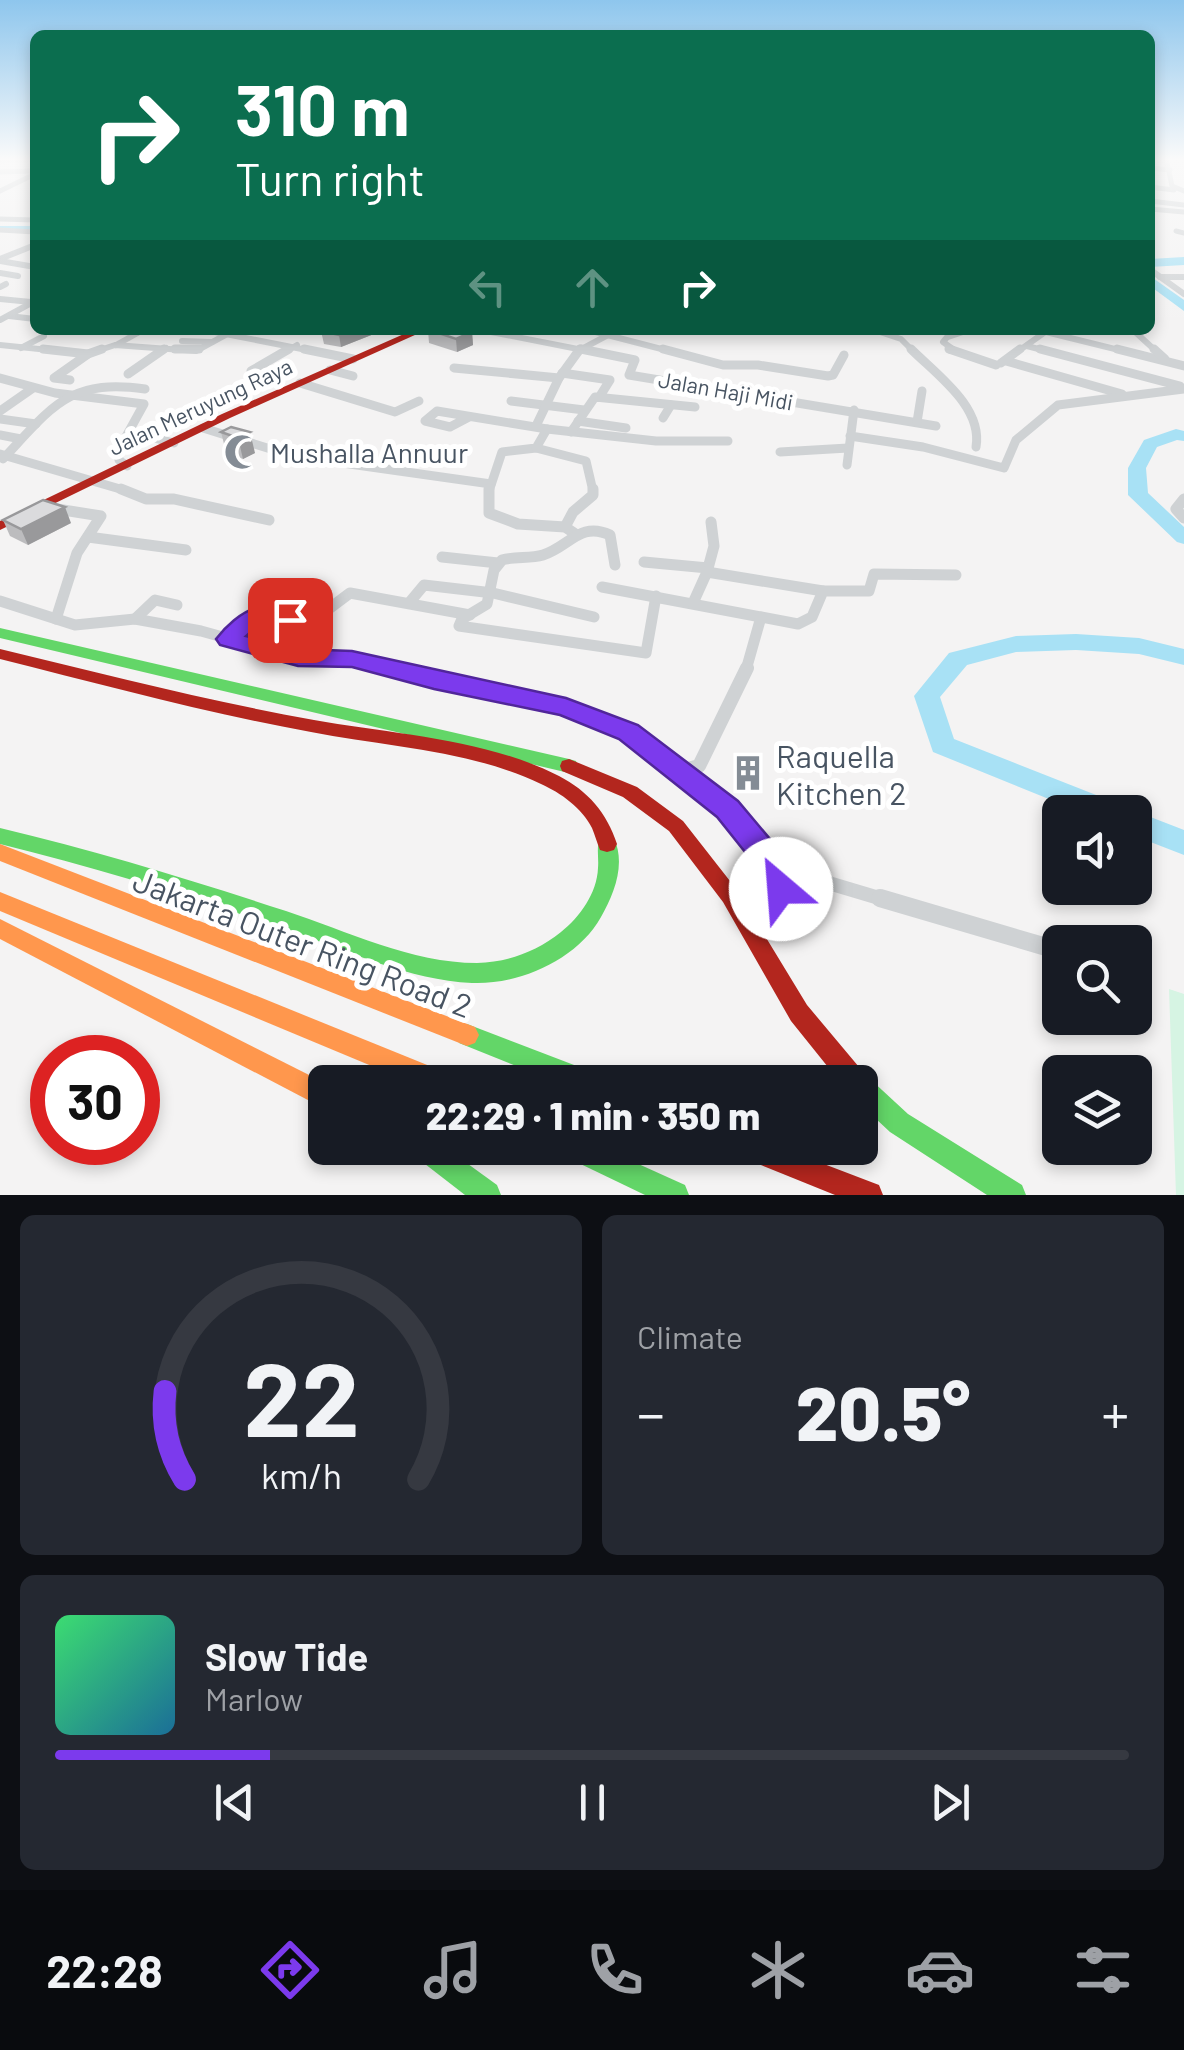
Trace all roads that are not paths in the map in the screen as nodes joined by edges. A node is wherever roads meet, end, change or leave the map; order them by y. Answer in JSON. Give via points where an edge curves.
{"nodes":[{"id":1,"x":30,"y":220,"type":"edge"},
{"id":2,"x":1,"y":223,"type":"edge"},
{"id":3,"x":30,"y":231,"type":"edge"},
{"id":4,"x":30,"y":248,"type":"edge"},
{"id":5,"x":0,"y":260,"type":"edge"},
{"id":6,"x":30,"y":269,"type":"edge"},
{"id":7,"x":0,"y":273,"type":"edge"},
{"id":8,"x":1155,"y":273,"type":"edge"},
{"id":9,"x":18,"y":276,"type":"dead end"},
{"id":10,"x":1160,"y":277,"type":"junction"},
{"id":11,"x":1184,"y":277,"type":"edge"},
{"id":12,"x":1182,"y":291,"type":"edge"},
{"id":13,"x":0,"y":298,"type":"edge"},
{"id":14,"x":30,"y":302,"type":"edge"},
{"id":15,"x":30,"y":305,"type":"edge"},
{"id":16,"x":6,"y":317,"type":"edge"},
{"id":17,"x":134,"y":335,"type":"edge"},
{"id":18,"x":225,"y":335,"type":"edge"},
{"id":19,"x":240,"y":335,"type":"edge"},
{"id":20,"x":410,"y":335,"type":"edge"},
{"id":21,"x":503,"y":335,"type":"edge"},
{"id":22,"x":608,"y":335,"type":"joint"},
{"id":23,"x":889,"y":335,"type":"edge"},
{"id":24,"x":951,"y":335,"type":"edge"},
{"id":25,"x":1041,"y":335,"type":"edge"},
{"id":26,"x":1063,"y":335,"type":"edge"},
{"id":27,"x":1130,"y":335,"type":"edge"},
{"id":28,"x":1137,"y":335,"type":"edge"},
{"id":29,"x":44,"y":336,"type":"dead end"},
{"id":30,"x":182,"y":340,"type":"dead end"},
{"id":31,"x":212,"y":342,"type":"junction"},
{"id":32,"x":115,"y":345,"type":"junction"},
{"id":33,"x":296,"y":345,"type":"junction"},
{"id":34,"x":0,"y":346,"type":"edge"},
{"id":35,"x":1026,"y":346,"type":"junction"},
{"id":36,"x":21,"y":348,"type":"junction"},
{"id":37,"x":166,"y":348,"type":"junction"},
{"id":38,"x":1114,"y":348,"type":"junction"},
{"id":39,"x":578,"y":351,"type":"junction"},
{"id":40,"x":44,"y":352,"type":"junction"},
{"id":41,"x":88,"y":354,"type":"junction"},
{"id":42,"x":844,"y":355,"type":"dead end"},
{"id":43,"x":353,"y":358,"type":"junction"},
{"id":44,"x":1156,"y":359,"type":"junction"},
{"id":45,"x":28,"y":361,"type":"dead end"},
{"id":46,"x":1168,"y":362,"type":"junction"},
{"id":47,"x":997,"y":365,"type":"junction"},
{"id":48,"x":1184,"y":366,"type":"edge"},
{"id":49,"x":454,"y":368,"type":"dead end"},
{"id":50,"x":330,"y":370,"type":"junction"},
{"id":51,"x":251,"y":371,"type":"dead end"},
{"id":52,"x":128,"y":374,"type":"dead end"},
{"id":53,"x":353,"y":376,"type":"dead end"},
{"id":54,"x":560,"y":376,"type":"junction"},
{"id":55,"x":1140,"y":376,"type":"junction"},
{"id":56,"x":1150,"y":379,"type":"junction"},
{"id":57,"x":1,"y":380,"type":"edge"},
{"id":58,"x":70,"y":380,"type":"dead end"},
{"id":59,"x":679,"y":381,"type":"junction"},
{"id":60,"x":300,"y":383,"type":"junction"},
{"id":61,"x":33,"y":388,"type":"junction"},
{"id":62,"x":1184,"y":388,"type":"edge"},
{"id":63,"x":146,"y":389,"type":"dead end"},
{"id":64,"x":922,"y":391,"type":"dead end"},
{"id":65,"x":1143,"y":392,"type":"junction"},
{"id":66,"x":75,"y":395,"type":"junction"},
{"id":67,"x":1126,"y":395,"type":"junction"},
{"id":68,"x":600,"y":396,"type":"junction"},
{"id":69,"x":418,"y":401,"type":"dead end"},
{"id":70,"x":511,"y":401,"type":"dead end"},
{"id":71,"x":545,"y":404,"type":"junction"},
{"id":72,"x":669,"y":405,"type":"junction"},
{"id":73,"x":695,"y":407,"type":"dead end"},
{"id":74,"x":584,"y":410,"type":"junction"},
{"id":75,"x":854,"y":410,"type":"junction"},
{"id":76,"x":0,"y":411,"type":"edge"},
{"id":77,"x":468,"y":417,"type":"dead end"},
{"id":78,"x":663,"y":418,"type":"dead end"},
{"id":79,"x":0,"y":419,"type":"edge"},
{"id":80,"x":578,"y":421,"type":"junction"},
{"id":81,"x":918,"y":422,"type":"junction"},
{"id":82,"x":36,"y":424,"type":"junction"},
{"id":83,"x":936,"y":426,"type":"dead end"},
{"id":84,"x":542,"y":427,"type":"junction"},
{"id":85,"x":203,"y":428,"type":"junction"},
{"id":86,"x":626,"y":428,"type":"dead end"},
{"id":87,"x":571,"y":432,"type":"junction"},
{"id":88,"x":0,"y":435,"type":"edge"},
{"id":89,"x":146,"y":436,"type":"dead end"},
{"id":90,"x":21,"y":439,"type":"junction"},
{"id":91,"x":728,"y":441,"type":"dead end"},
{"id":92,"x":849,"y":442,"type":"junction"},
{"id":93,"x":174,"y":443,"type":"junction"},
{"id":94,"x":976,"y":447,"type":"dead end"},
{"id":95,"x":536,"y":448,"type":"junction"},
{"id":96,"x":780,"y":452,"type":"dead end"},
{"id":97,"x":2,"y":457,"type":"edge"},
{"id":98,"x":848,"y":465,"type":"dead end"},
{"id":99,"x":127,"y":466,"type":"junction"},
{"id":100,"x":95,"y":480,"type":"junction"},
{"id":101,"x":490,"y":484,"type":"junction"},
{"id":102,"x":1184,"y":500,"type":"edge"},
{"id":103,"x":43,"y":505,"type":"junction"},
{"id":104,"x":1184,"y":518,"type":"edge"},
{"id":105,"x":269,"y":520,"type":"dead end"},
{"id":106,"x":711,"y":522,"type":"dead end"},
{"id":107,"x":0,"y":526,"type":"edge"},
{"id":108,"x":570,"y":530,"type":"junction"},
{"id":109,"x":88,"y":537,"type":"junction"},
{"id":110,"x":186,"y":550,"type":"dead end"},
{"id":111,"x":442,"y":557,"type":"dead end"},
{"id":112,"x":498,"y":562,"type":"junction"},
{"id":113,"x":644,"y":562,"type":"dead end"},
{"id":114,"x":615,"y":565,"type":"dead end"},
{"id":115,"x":708,"y":570,"type":"junction"},
{"id":116,"x":956,"y":575,"type":"dead end"},
{"id":117,"x":602,"y":588,"type":"dead end"},
{"id":118,"x":823,"y":591,"type":"junction"},
{"id":119,"x":493,"y":594,"type":"junction"},
{"id":120,"x":656,"y":596,"type":"junction"},
{"id":121,"x":0,"y":601,"type":"edge"},
{"id":122,"x":410,"y":603,"type":"junction"},
{"id":123,"x":693,"y":603,"type":"junction"},
{"id":124,"x":177,"y":606,"type":"dead end"},
{"id":125,"x":470,"y":615,"type":"junction"},
{"id":126,"x":594,"y":617,"type":"dead end"},
{"id":127,"x":761,"y":617,"type":"junction"},
{"id":128,"x":56,"y":619,"type":"junction"},
{"id":129,"x":135,"y":619,"type":"junction"},
{"id":130,"x":0,"y":633,"type":"edge"},
{"id":131,"x":228,"y":639,"type":"junction"},
{"id":132,"x":0,"y":654,"type":"edge"},
{"id":133,"x":682,"y":771,"type":"junction"},
{"id":134,"x":0,"y":836,"type":"edge"},
{"id":135,"x":0,"y":852,"type":"edge"},
{"id":136,"x":775,"y":867,"type":"junction"},
{"id":137,"x":781,"y":889,"type":"dead end"},
{"id":138,"x":0,"y":901,"type":"edge"},
{"id":139,"x":0,"y":928,"type":"edge"},
{"id":140,"x":1042,"y":947,"type":"edge"},
{"id":141,"x":397,"y":1065,"type":"edge"},
{"id":142,"x":543,"y":1065,"type":"edge"},
{"id":143,"x":840,"y":1065,"type":"edge"},
{"id":144,"x":308,"y":1087,"type":"edge"},
{"id":145,"x":878,"y":1104,"type":"edge"},
{"id":146,"x":447,"y":1165,"type":"edge"},
{"id":147,"x":611,"y":1165,"type":"edge"},
{"id":148,"x":793,"y":1165,"type":"edge"},
{"id":149,"x":487,"y":1195,"type":"edge"},
{"id":150,"x":675,"y":1195,"type":"edge"},
{"id":151,"x":870,"y":1195,"type":"edge"},
{"id":152,"x":1012,"y":1195,"type":"edge"}],
"edges":[{"from":1,"to":2,"type":"street"},
{"from":2,"to":3,"type":"street"},
{"from":4,"to":5,"type":"street"},
{"from":5,"to":6,"type":"street"},
{"from":7,"to":9,"type":"street"},
{"from":8,"to":10,"type":"street"},
{"from":10,"to":11,"type":"street"},
{"from":10,"to":12,"type":"street"},
{"from":13,"to":14,"type":"street"},
{"from":15,"to":16,"type":"street"},
{"from":17,"to":32,"type":"street"},
{"from":18,"to":31,"type":"street"},
{"from":19,"to":33,"type":"street"},
{"from":20,"to":43,"type":"main road","name":"Jalan Meruyung Raya"},
{"from":21,"to":39,"type":"street","name":"Jalan Haji Midi"},
{"from":22,"to":39,"type":"street"},
{"from":22,"to":42,"type":"street","via":[[722,366],[822,376],[834,375]]},
{"from":23,"to":94,"type":"street","via":[[901,339],[966,404],[980,431]]},
{"from":24,"to":47,"type":"street","via":[[944,342],[948,348]]},
{"from":25,"to":35,"type":"street"},
{"from":26,"to":38,"type":"street"},
{"from":27,"to":38,"type":"street"},
{"from":28,"to":46,"type":"street"},
{"from":29,"to":36,"type":"street"},
{"from":30,"to":31,"type":"street"},
{"from":31,"to":37,"type":"street","via":[[196,351]]},
{"from":32,"to":37,"type":"street"},
{"from":32,"to":41,"type":"street"},
{"from":33,"to":43,"type":"street"},
{"from":33,"to":51,"type":"street"},
{"from":34,"to":36,"type":"street"},
{"from":35,"to":47,"type":"street"},
{"from":35,"to":55,"type":"street"},
{"from":36,"to":40,"type":"street"},
{"from":37,"to":52,"type":"street"},
{"from":38,"to":44,"type":"street"},
{"from":39,"to":54,"type":"street"},
{"from":39,"to":59,"type":"street","name":"Jalan Haji Midi","via":[[634,360],[629,375]]},
{"from":40,"to":41,"type":"street"},
{"from":40,"to":45,"type":"street"},
{"from":41,"to":58,"type":"street","via":[[54,378]]},
{"from":43,"to":50,"type":"main road","name":"Jalan Meruyung Raya"},
{"from":44,"to":46,"type":"street"},
{"from":44,"to":55,"type":"street"},
{"from":46,"to":48,"type":"street"},
{"from":47,"to":67,"type":"street"},
{"from":49,"to":54,"type":"street"},
{"from":50,"to":53,"type":"street"},
{"from":50,"to":60,"type":"main road","name":"Jalan Meruyung Raya"},
{"from":54,"to":68,"type":"street","via":[[610,380]]},
{"from":54,"to":71,"type":"street"},
{"from":55,"to":56,"type":"street"},
{"from":56,"to":62,"type":"street"},
{"from":56,"to":65,"type":"street"},
{"from":57,"to":61,"type":"street"},
{"from":59,"to":72,"type":"street"},
{"from":59,"to":75,"type":"street","name":"Jalan Haji Midi"},
{"from":60,"to":69,"type":"street","via":[[395,412]]},
{"from":60,"to":85,"type":"main road","name":"Jalan Meruyung Raya"},
{"from":61,"to":66,"type":"street"},
{"from":61,"to":76,"type":"street"},
{"from":62,"to":65,"type":"street"},
{"from":63,"to":66,"type":"street","via":[[96,385]]},
{"from":64,"to":81,"type":"street"},
{"from":65,"to":67,"type":"street"},
{"from":66,"to":82,"type":"street"},
{"from":66,"to":99,"type":"street","via":[[144,404],[118,452]]},
{"from":67,"to":92,"type":"street","via":[[1054,407],[1016,440],[1004,468]]},
{"from":68,"to":72,"type":"street"},
{"from":68,"to":74,"type":"street","via":[[590,398]]},
{"from":70,"to":71,"type":"street"},
{"from":71,"to":74,"type":"street"},
{"from":71,"to":84,"type":"street"},
{"from":72,"to":73,"type":"street"},
{"from":72,"to":78,"type":"street"},
{"from":74,"to":80,"type":"street"},
{"from":75,"to":81,"type":"street","name":"Jalan Haji Midi"},
{"from":75,"to":92,"type":"street"},
{"from":77,"to":84,"type":"street"},
{"from":79,"to":82,"type":"street"},
{"from":80,"to":86,"type":"street"},
{"from":80,"to":87,"type":"street"},
{"from":81,"to":83,"type":"street","name":"Jalan Haji Midi"},
{"from":82,"to":90,"type":"street"},
{"from":84,"to":87,"type":"street"},
{"from":84,"to":95,"type":"street"},
{"from":85,"to":93,"type":"main road","name":"Jalan Meruyung Raya"},
{"from":85,"to":101,"type":"street","via":[[293,456]]},
{"from":87,"to":91,"type":"street"},
{"from":88,"to":90,"type":"street"},
{"from":89,"to":93,"type":"street"},
{"from":90,"to":97,"type":"street"},
{"from":92,"to":96,"type":"street"},
{"from":92,"to":98,"type":"street"},
{"from":93,"to":99,"type":"main road","name":"Jalan Meruyung Raya"},
{"from":95,"to":101,"type":"street","via":[[502,452]]},
{"from":95,"to":108,"type":"street","via":[[586,461],[593,495],[573,512]]},
{"from":97,"to":100,"type":"street"},
{"from":99,"to":100,"type":"main road","name":"Jalan Meruyung Raya"},
{"from":100,"to":103,"type":"main road","name":"Jalan Meruyung Raya"},
{"from":100,"to":105,"type":"street","via":[[146,500]]},
{"from":101,"to":108,"type":"street","via":[[489,513]]},
{"from":102,"to":104,"type":"street","via":[[1176,509]]},
{"from":103,"to":107,"type":"main road","name":"Jalan Meruyung Raya"},
{"from":103,"to":109,"type":"street","via":[[101,516]]},
{"from":106,"to":115,"type":"street"},
{"from":108,"to":112,"type":"street","via":[[548,554]]},
{"from":108,"to":114,"type":"street","via":[[609,533]]},
{"from":109,"to":110,"type":"street"},
{"from":109,"to":128,"type":"street"},
{"from":111,"to":112,"type":"street"},
{"from":112,"to":119,"type":"street"},
{"from":113,"to":115,"type":"street"},
{"from":115,"to":118,"type":"street"},
{"from":115,"to":123,"type":"street"},
{"from":116,"to":118,"type":"street","via":[[874,574],[869,591]]},
{"from":117,"to":120,"type":"street"},
{"from":118,"to":127,"type":"street","via":[[804,623]]},
{"from":119,"to":122,"type":"street","via":[[424,585]]},
{"from":119,"to":125,"type":"street","via":[[482,612]]},
{"from":119,"to":126,"type":"street"},
{"from":120,"to":123,"type":"street"},
{"from":120,"to":125,"type":"street","via":[[646,654],[459,626]]},
{"from":121,"to":128,"type":"street"},
{"from":122,"to":125,"type":"street"},
{"from":122,"to":131,"type":"street","via":[[350,593],[314,620],[256,615]]},
{"from":123,"to":127,"type":"street"},
{"from":124,"to":129,"type":"street","via":[[154,600]]},
{"from":127,"to":133,"type":"street","via":[[753,656],[699,766]]},
{"from":128,"to":129,"type":"street","via":[[92,626]]},
{"from":129,"to":131,"type":"street"},
{"from":130,"to":143,"type":"main road","via":[[550,759],[642,798],[680,831],[719,880],[792,1007]]},
{"from":131,"to":133,"type":"street","via":[[566,707],[629,732]]},
{"from":132,"to":134,"type":"main road","via":[[548,778],[582,798],[604,830],[611,862],[594,916],[570,940],[526,963],[476,973],[413,962],[106,861]]},
{"from":133,"to":136,"type":"street","via":[[728,809]]},
{"from":135,"to":142,"type":"main road","name":"Jakarta Outer Ring Road 2"},
{"from":136,"to":137,"type":"street"},
{"from":136,"to":140,"type":"street"},
{"from":138,"to":141,"type":"main road"},
{"from":139,"to":144,"type":"main road"},
{"from":145,"to":152,"type":"main road"},
{"from":146,"to":149,"type":"main road"},
{"from":147,"to":150,"type":"main road"},
{"from":148,"to":151,"type":"main road"}]}
